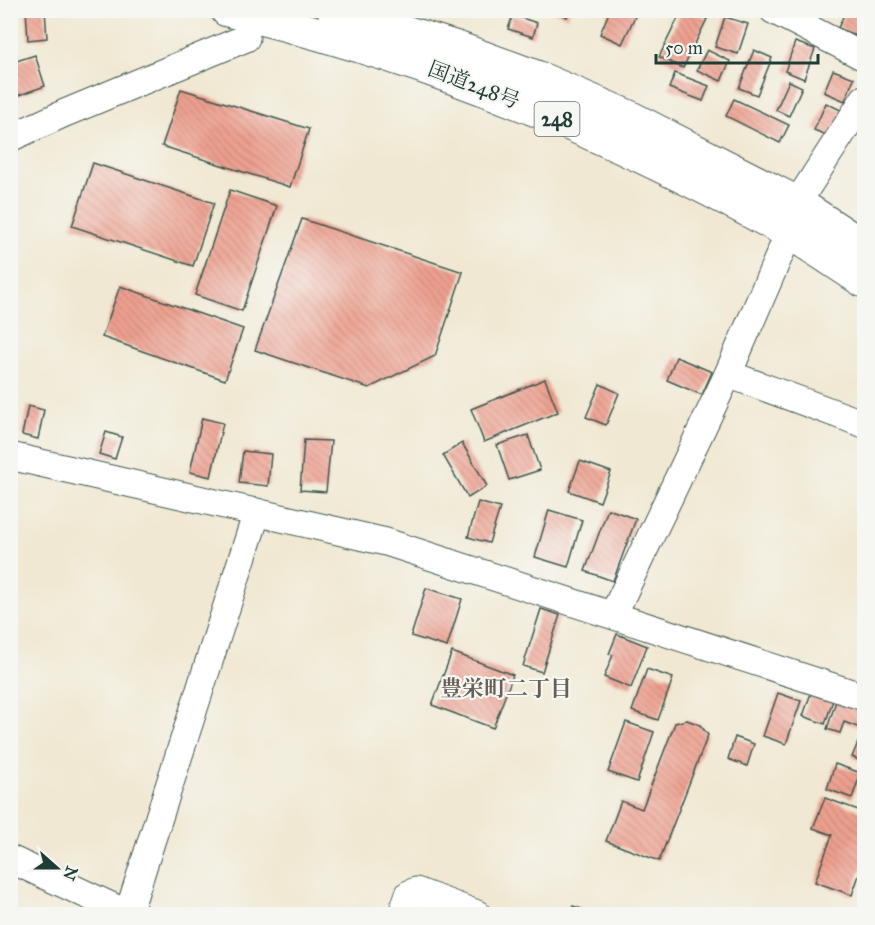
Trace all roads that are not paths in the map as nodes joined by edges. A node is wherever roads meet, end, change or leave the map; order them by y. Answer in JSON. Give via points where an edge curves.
{"nodes":[{"id":1,"x":227,"y":10,"type":"edge"},
{"id":2,"x":334,"y":10,"type":"edge"},
{"id":3,"x":774,"y":10,"type":"edge"},
{"id":4,"x":246,"y":38,"type":"dead end"},
{"id":5,"x":864,"y":57,"type":"edge"},
{"id":6,"x":864,"y":99,"type":"edge"},
{"id":7,"x":10,"y":138,"type":"edge"},
{"id":8,"x":793,"y":218,"type":"junction"},
{"id":9,"x":864,"y":247,"type":"edge"},
{"id":10,"x":864,"y":281,"type":"edge"},
{"id":11,"x":728,"y":374,"type":"junction"},
{"id":12,"x":864,"y":424,"type":"edge"},
{"id":13,"x":10,"y":456,"type":"edge"},
{"id":14,"x":257,"y":512,"type":"junction"},
{"id":15,"x":613,"y":615,"type":"junction"},
{"id":16,"x":864,"y":697,"type":"edge"},
{"id":17,"x":14,"y":867,"type":"edge"},
{"id":18,"x":128,"y":914,"type":"edge"},
{"id":19,"x":402,"y":915,"type":"edge"},
{"id":20,"x":477,"y":915,"type":"edge"}],
"edges":[{"from":1,"to":8,"type":"highway","name":"国道248号","number":"248","via":[[427,67],[525,104],[661,167]]},
{"from":2,"to":8,"type":"highway","name":"国道248号","number":"248","via":[[457,48],[629,117]]},
{"from":3,"to":5,"type":"street"},
{"from":4,"to":7,"type":"street"},
{"from":6,"to":8,"type":"street"},
{"from":8,"to":9,"type":"highway","name":"国道248号","number":"248"},
{"from":8,"to":10,"type":"highway","name":"国道248号","number":"248"},
{"from":8,"to":11,"type":"street"},
{"from":11,"to":12,"type":"street"},
{"from":11,"to":15,"type":"street"},
{"from":13,"to":14,"type":"street"},
{"from":14,"to":15,"type":"street","via":[[386,542]]},
{"from":14,"to":18,"type":"street"},
{"from":15,"to":16,"type":"street"},
{"from":17,"to":18,"type":"street"},
{"from":19,"to":20,"type":"street","via":[[409,894],[416,891]]}]}
